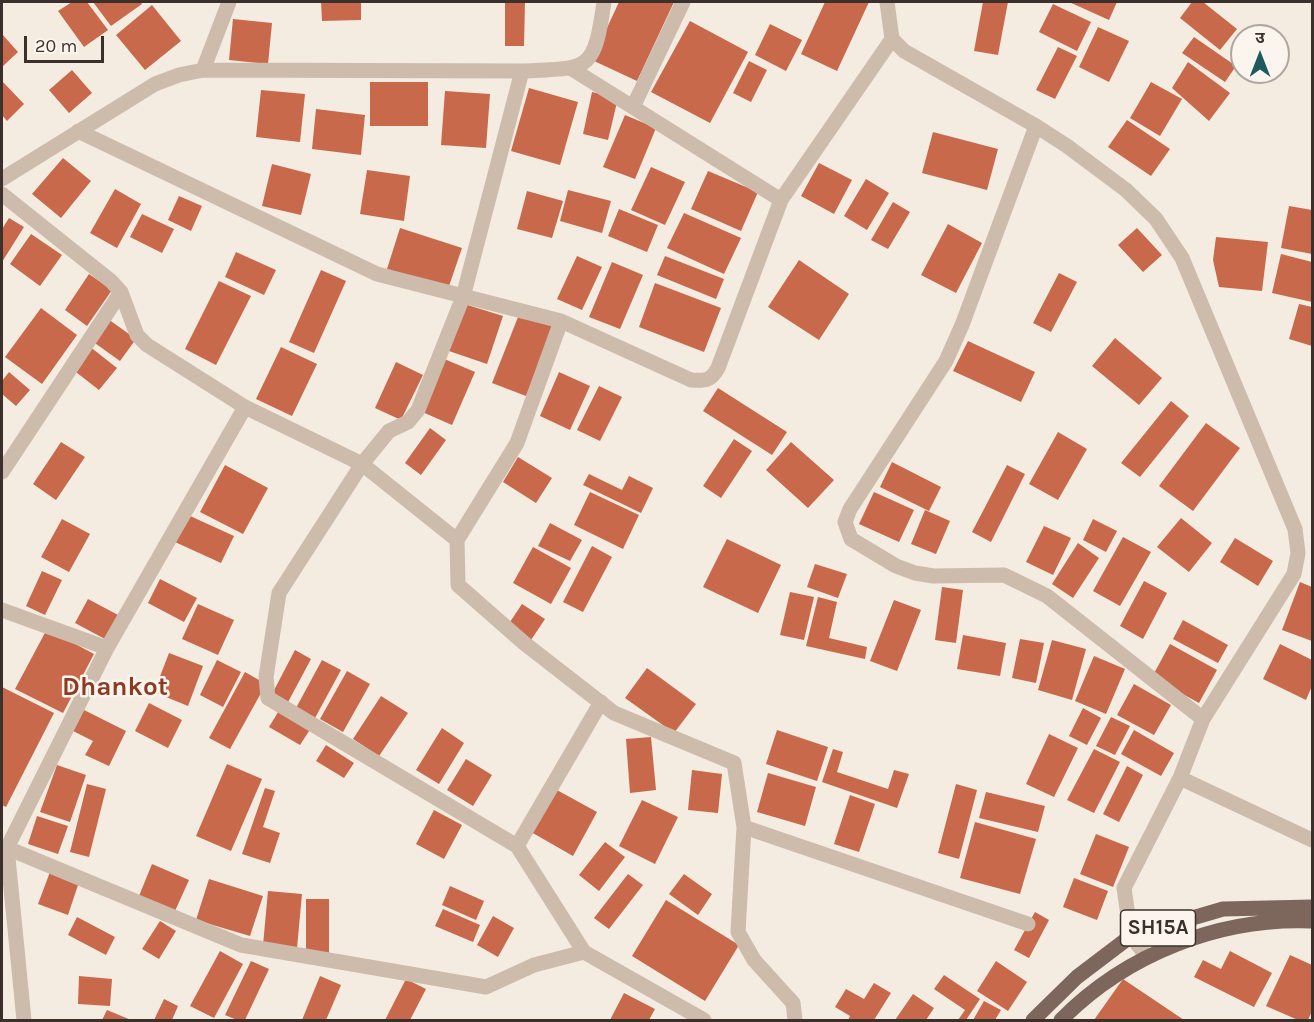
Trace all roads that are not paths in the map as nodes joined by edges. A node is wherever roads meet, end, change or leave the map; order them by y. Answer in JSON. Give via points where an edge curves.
{"nodes":[{"id":1,"x":229,"y":2,"type":"edge"},
{"id":2,"x":604,"y":2,"type":"edge"},
{"id":3,"x":683,"y":2,"type":"edge"},
{"id":4,"x":887,"y":2,"type":"edge"},
{"id":5,"x":892,"y":39,"type":"junction"},
{"id":6,"x":572,"y":69,"type":"junction"},
{"id":7,"x":203,"y":70,"type":"junction"},
{"id":8,"x":522,"y":70,"type":"junction"},
{"id":9,"x":633,"y":107,"type":"junction"},
{"id":10,"x":1036,"y":126,"type":"junction"},
{"id":11,"x":78,"y":131,"type":"junction"},
{"id":12,"x":2,"y":179,"type":"edge"},
{"id":13,"x":2,"y":194,"type":"edge"},
{"id":14,"x":780,"y":200,"type":"junction"},
{"id":15,"x":121,"y":292,"type":"junction"},
{"id":16,"x":463,"y":297,"type":"junction"},
{"id":17,"x":561,"y":321,"type":"junction"},
{"id":18,"x":244,"y":407,"type":"junction"},
{"id":19,"x":362,"y":464,"type":"junction"},
{"id":20,"x":2,"y":472,"type":"edge"},
{"id":21,"x":457,"y":540,"type":"junction"},
{"id":22,"x":2,"y":610,"type":"edge"},
{"id":23,"x":107,"y":648,"type":"junction"},
{"id":24,"x":601,"y":702,"type":"junction"},
{"id":25,"x":1203,"y":719,"type":"junction"},
{"id":26,"x":1180,"y":778,"type":"junction"},
{"id":27,"x":744,"y":827,"type":"junction"},
{"id":28,"x":1312,"y":840,"type":"edge"},
{"id":29,"x":517,"y":846,"type":"junction"},
{"id":30,"x":8,"y":848,"type":"junction"},
{"id":31,"x":1312,"y":907,"type":"edge"},
{"id":32,"x":1312,"y":921,"type":"edge"},
{"id":33,"x":1028,"y":924,"type":"dead end"},
{"id":34,"x":1131,"y":936,"type":"junction"},
{"id":35,"x":584,"y":952,"type":"junction"},
{"id":36,"x":1147,"y":957,"type":"junction"},
{"id":37,"x":24,"y":1020,"type":"edge"},
{"id":38,"x":704,"y":1020,"type":"edge"},
{"id":39,"x":795,"y":1020,"type":"edge"},
{"id":40,"x":1033,"y":1020,"type":"edge"},
{"id":41,"x":1061,"y":1020,"type":"edge"}],
"edges":[{"from":1,"to":7,"type":"street"},
{"from":2,"to":6,"type":"street","via":[[594,50],[586,63]]},
{"from":3,"to":9,"type":"street"},
{"from":4,"to":5,"type":"street"},
{"from":5,"to":10,"type":"street","via":[[904,51]]},
{"from":5,"to":14,"type":"street"},
{"from":6,"to":8,"type":"street"},
{"from":6,"to":9,"type":"street"},
{"from":7,"to":8,"type":"street"},
{"from":7,"to":11,"type":"street","via":[[155,84]]},
{"from":8,"to":16,"type":"street"},
{"from":9,"to":14,"type":"street"},
{"from":10,"to":25,"type":"street","via":[[1126,190],[1156,219],[1182,258],[1295,529],[1298,553],[1294,574]]},
{"from":10,"to":25,"type":"street","via":[[946,361],[850,509],[845,522],[847,531],[851,539],[915,573],[1004,575],[1047,596]]},
{"from":11,"to":12,"type":"street"},
{"from":11,"to":16,"type":"street","via":[[377,274]]},
{"from":13,"to":15,"type":"street"},
{"from":14,"to":17,"type":"street","via":[[713,377],[691,380]]},
{"from":15,"to":18,"type":"street","via":[[137,335],[147,345]]},
{"from":15,"to":20,"type":"street"},
{"from":16,"to":17,"type":"street"},
{"from":16,"to":19,"type":"street","via":[[414,417],[389,431]]},
{"from":17,"to":21,"type":"street","via":[[517,443]]},
{"from":18,"to":19,"type":"street"},
{"from":18,"to":23,"type":"street"},
{"from":19,"to":21,"type":"street"},
{"from":19,"to":29,"type":"street","via":[[279,593],[266,677],[268,698]]},
{"from":21,"to":24,"type":"street","via":[[458,585]]},
{"from":22,"to":23,"type":"street"},
{"from":23,"to":30,"type":"street"},
{"from":24,"to":27,"type":"street","via":[[614,713],[734,763]]},
{"from":24,"to":29,"type":"street"},
{"from":25,"to":26,"type":"street"},
{"from":26,"to":28,"type":"street"},
{"from":26,"to":34,"type":"street","via":[[1124,888]]},
{"from":27,"to":33,"type":"street"},
{"from":27,"to":39,"type":"street","via":[[738,932],[753,960],[793,1003]]},
{"from":29,"to":35,"type":"street"},
{"from":30,"to":35,"type":"street","via":[[241,945],[486,987],[534,965]]},
{"from":30,"to":37,"type":"street"},
{"from":31,"to":34,"type":"main road","number":"SH15A","via":[[1223,909]]},
{"from":32,"to":36,"type":"main road","number":"SH15A","via":[[1240,925],[1192,938]]},
{"from":34,"to":36,"type":"street"},
{"from":34,"to":40,"type":"main road","number":"SH15A","via":[[1077,977]]},
{"from":35,"to":38,"type":"street"},
{"from":36,"to":41,"type":"main road","number":"SH15A","via":[[1106,982]]}]}
